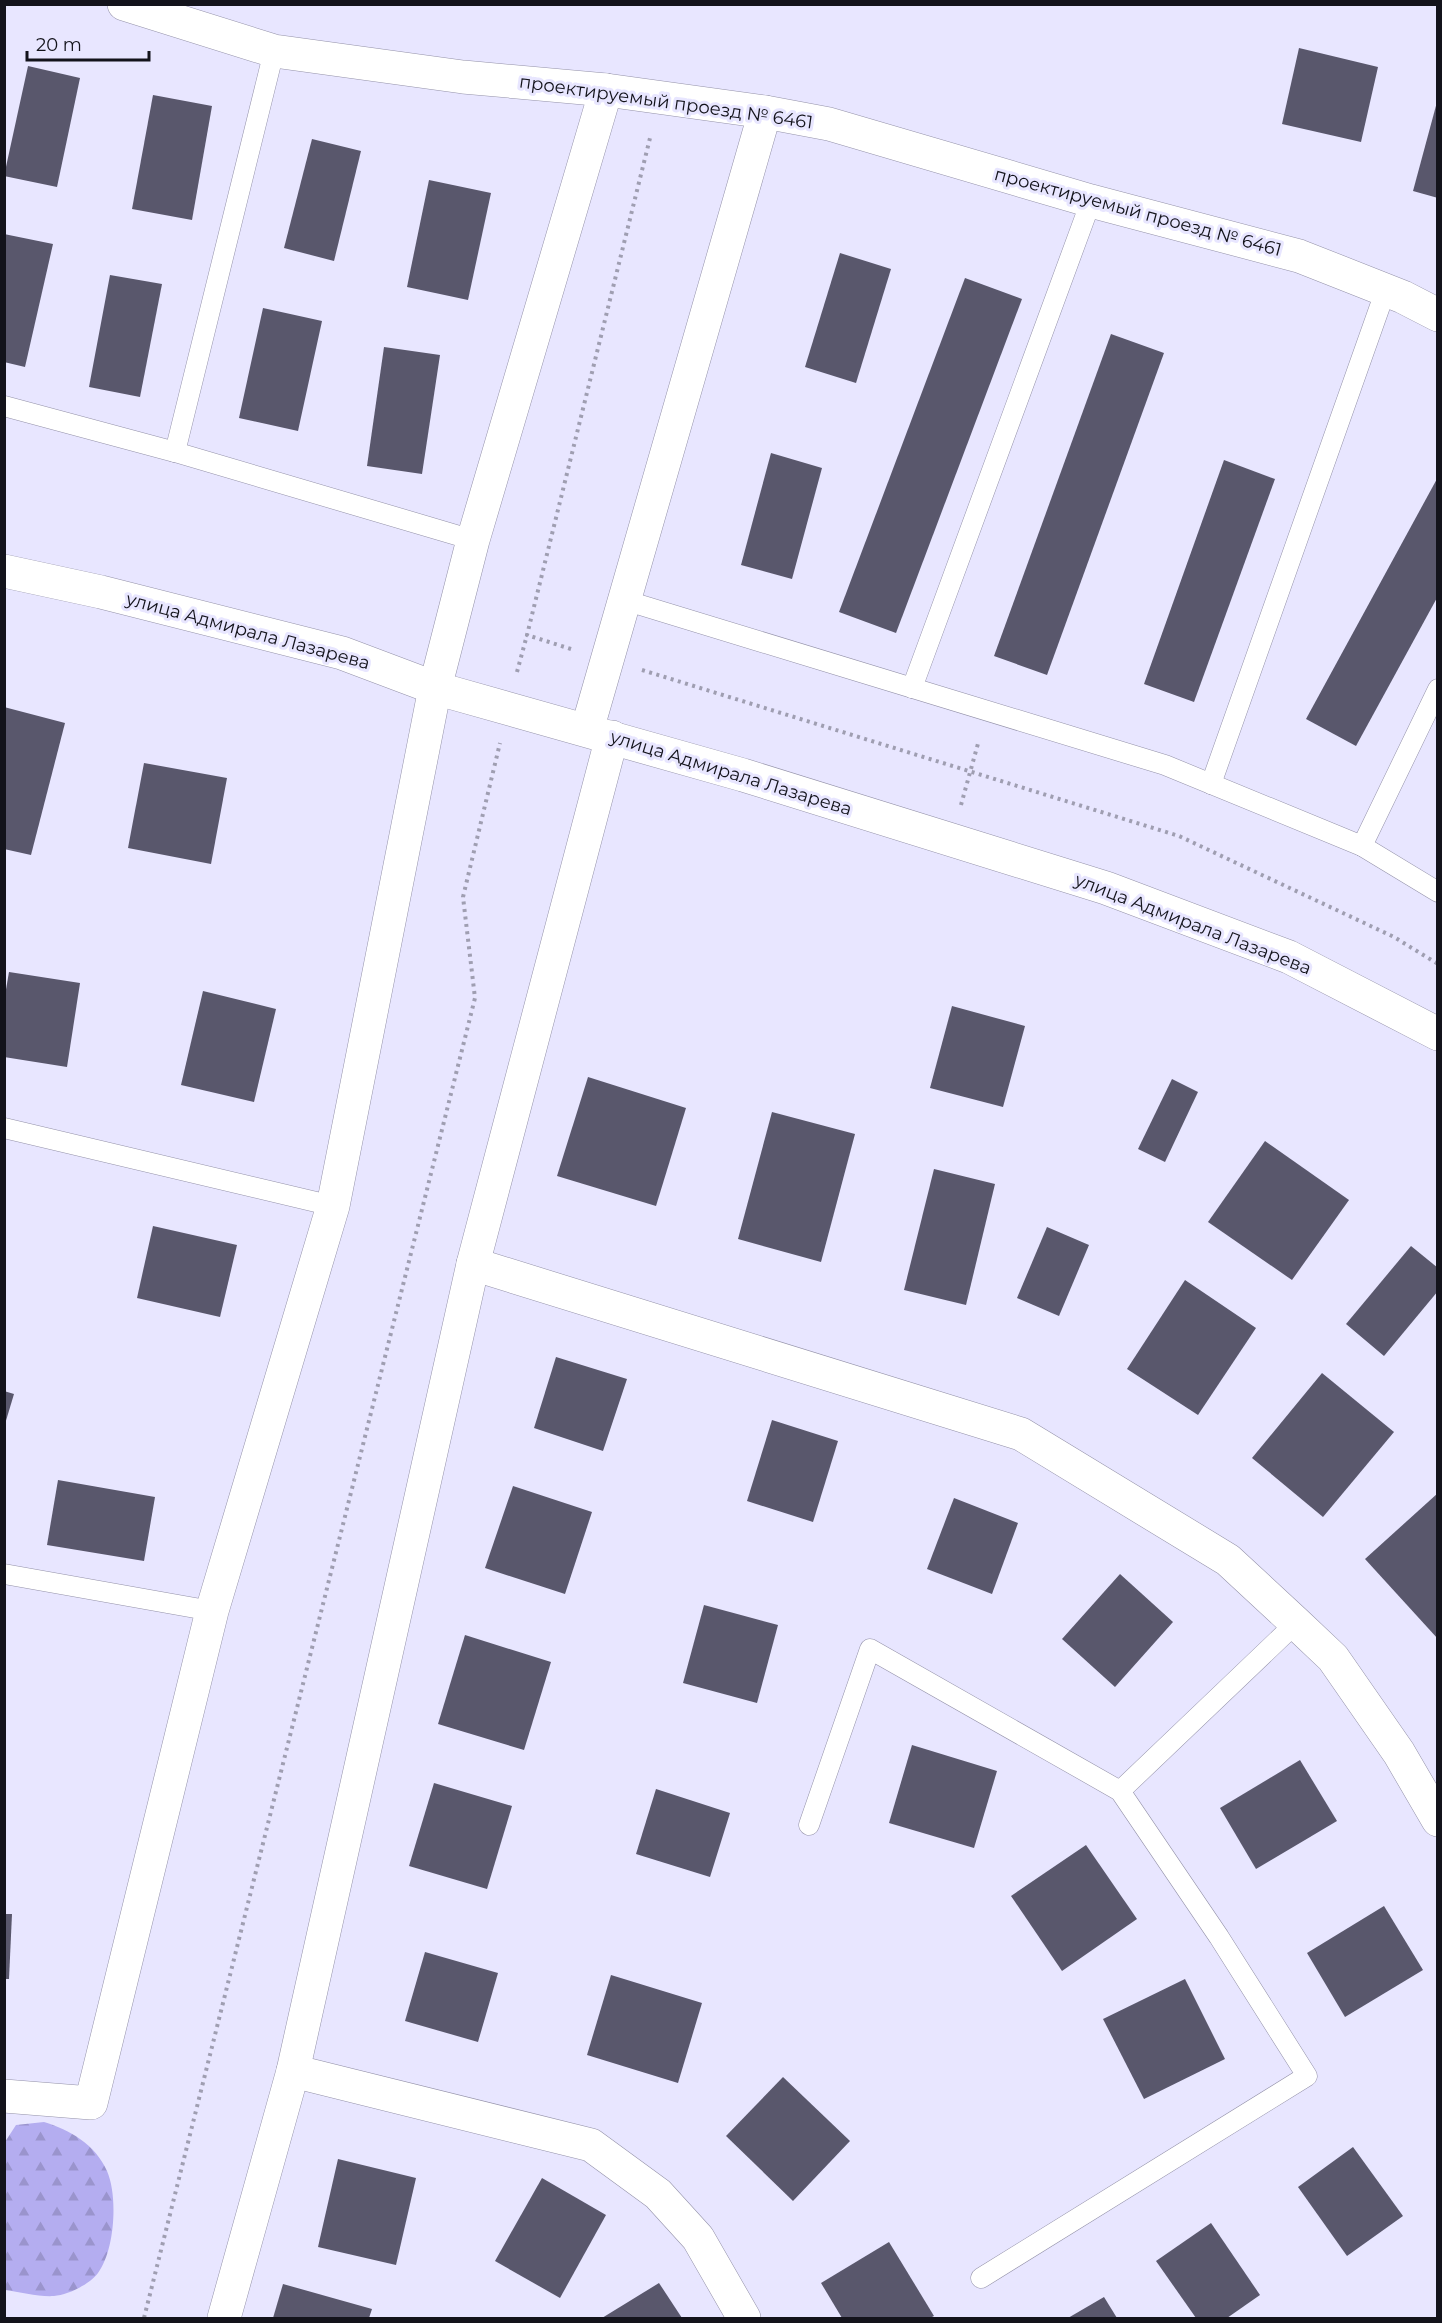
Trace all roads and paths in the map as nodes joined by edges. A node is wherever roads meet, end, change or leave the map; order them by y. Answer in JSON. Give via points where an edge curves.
{"nodes":[{"id":1,"x":124,"y":4,"type":"edge"},
{"id":2,"x":274,"y":51,"type":"junction"},
{"id":3,"x":606,"y":90,"type":"junction"},
{"id":4,"x":660,"y":97,"type":"junction"},
{"id":5,"x":765,"y":112,"type":"junction"},
{"id":6,"x":1091,"y":201,"type":"junction"},
{"id":7,"x":1385,"y":292,"type":"junction"},
{"id":8,"x":1437,"y":315,"type":"edge"},
{"id":9,"x":4,"y":406,"type":"edge"},
{"id":10,"x":175,"y":452,"type":"junction"},
{"id":11,"x":473,"y":540,"type":"junction"},
{"id":12,"x":4,"y":571,"type":"edge"},
{"id":13,"x":624,"y":600,"type":"junction"},
{"id":14,"x":527,"y":635,"type":"junction"},
{"id":15,"x":607,"y":660,"type":"junction"},
{"id":16,"x":435,"y":688,"type":"junction"},
{"id":17,"x":912,"y":688,"type":"junction"},
{"id":18,"x":1437,"y":689,"type":"edge"},
{"id":19,"x":508,"y":708,"type":"junction"},
{"id":20,"x":987,"y":711,"type":"junction"},
{"id":21,"x":599,"y":734,"type":"junction"},
{"id":22,"x":971,"y":770,"type":"junction"},
{"id":23,"x":1211,"y":784,"type":"junction"},
{"id":24,"x":951,"y":840,"type":"junction"},
{"id":25,"x":1362,"y":846,"type":"junction"},
{"id":26,"x":1437,"y":892,"type":"edge"},
{"id":27,"x":1437,"y":964,"type":"edge"},
{"id":28,"x":1437,"y":1034,"type":"edge"},
{"id":29,"x":4,"y":1128,"type":"edge"},
{"id":30,"x":333,"y":1206,"type":"junction"},
{"id":31,"x":472,"y":1264,"type":"junction"},
{"id":32,"x":4,"y":1574,"type":"edge"},
{"id":33,"x":212,"y":1611,"type":"junction"},
{"id":34,"x":1296,"y":1623,"type":"junction"},
{"id":35,"x":1120,"y":1791,"type":"junction"},
{"id":36,"x":1437,"y":1820,"type":"edge"},
{"id":37,"x":808,"y":1825,"type":"dead end"},
{"id":38,"x":293,"y":2071,"type":"junction"},
{"id":39,"x":4,"y":2096,"type":"edge"},
{"id":40,"x":981,"y":2278,"type":"dead end"},
{"id":41,"x":144,"y":2319,"type":"edge"},
{"id":42,"x":224,"y":2319,"type":"edge"},
{"id":43,"x":744,"y":2319,"type":"edge"}],
"edges":[{"from":1,"to":2,"type":"street","name":"проектируемый проезд № 6461"},
{"from":2,"to":3,"type":"street","name":"проектируемый проезд № 6461","via":[[463,77]]},
{"from":2,"to":10,"type":"lane"},
{"from":3,"to":4,"type":"street","name":"проектируемый проезд № 6461"},
{"from":3,"to":11,"type":"street"},
{"from":4,"to":5,"type":"street","name":"проектируемый проезд № 6461"},
{"from":4,"to":14,"type":"path"},
{"from":5,"to":6,"type":"street","name":"проектируемый проезд № 6461","via":[[829,124]]},
{"from":5,"to":13,"type":"street"},
{"from":6,"to":7,"type":"street","name":"проектируемый проезд № 6461","via":[[1299,256]]},
{"from":6,"to":17,"type":"lane"},
{"from":7,"to":8,"type":"street","name":"проектируемый проезд № 6461"},
{"from":7,"to":23,"type":"lane"},
{"from":9,"to":10,"type":"lane"},
{"from":10,"to":11,"type":"lane"},
{"from":11,"to":16,"type":"street"},
{"from":12,"to":16,"type":"street","name":"улица Адмирала Лазарева","via":[[342,653]]},
{"from":13,"to":15,"type":"street"},
{"from":13,"to":17,"type":"lane"},
{"from":14,"to":15,"type":"path"},
{"from":14,"to":19,"type":"path"},
{"from":15,"to":21,"type":"street"},
{"from":15,"to":22,"type":"path"},
{"from":16,"to":19,"type":"street","name":"улица Адмирала Лазарева"},
{"from":16,"to":30,"type":"street"},
{"from":17,"to":20,"type":"lane"},
{"from":18,"to":25,"type":"lane"},
{"from":19,"to":21,"type":"street","name":"улица Адмирала Лазарева"},
{"from":19,"to":41,"type":"path","via":[[463,897],[475,998]]},
{"from":20,"to":22,"type":"path"},
{"from":20,"to":23,"type":"lane","via":[[1165,765]]},
{"from":21,"to":24,"type":"street","name":"улица Адмирала Лазарева"},
{"from":21,"to":31,"type":"street"},
{"from":22,"to":24,"type":"path"},
{"from":22,"to":27,"type":"path","via":[[1179,836],[1394,937]]},
{"from":23,"to":25,"type":"lane"},
{"from":24,"to":28,"type":"street","name":"улица Адмирала Лазарева","via":[[1106,888],[1289,957]]},
{"from":25,"to":26,"type":"lane"},
{"from":29,"to":30,"type":"lane"},
{"from":30,"to":33,"type":"street"},
{"from":31,"to":34,"type":"street","via":[[1021,1434],[1228,1560]]},
{"from":31,"to":38,"type":"street"},
{"from":32,"to":33,"type":"lane"},
{"from":33,"to":39,"type":"street","via":[[91,2103]]},
{"from":34,"to":35,"type":"lane"},
{"from":34,"to":36,"type":"street","via":[[1333,1658],[1399,1753]]},
{"from":35,"to":37,"type":"lane","via":[[870,1649]]},
{"from":35,"to":40,"type":"lane","via":[[1307,2076]]},
{"from":38,"to":42,"type":"street"},
{"from":38,"to":43,"type":"street","via":[[591,2145],[658,2194],[698,2238]]}]}
